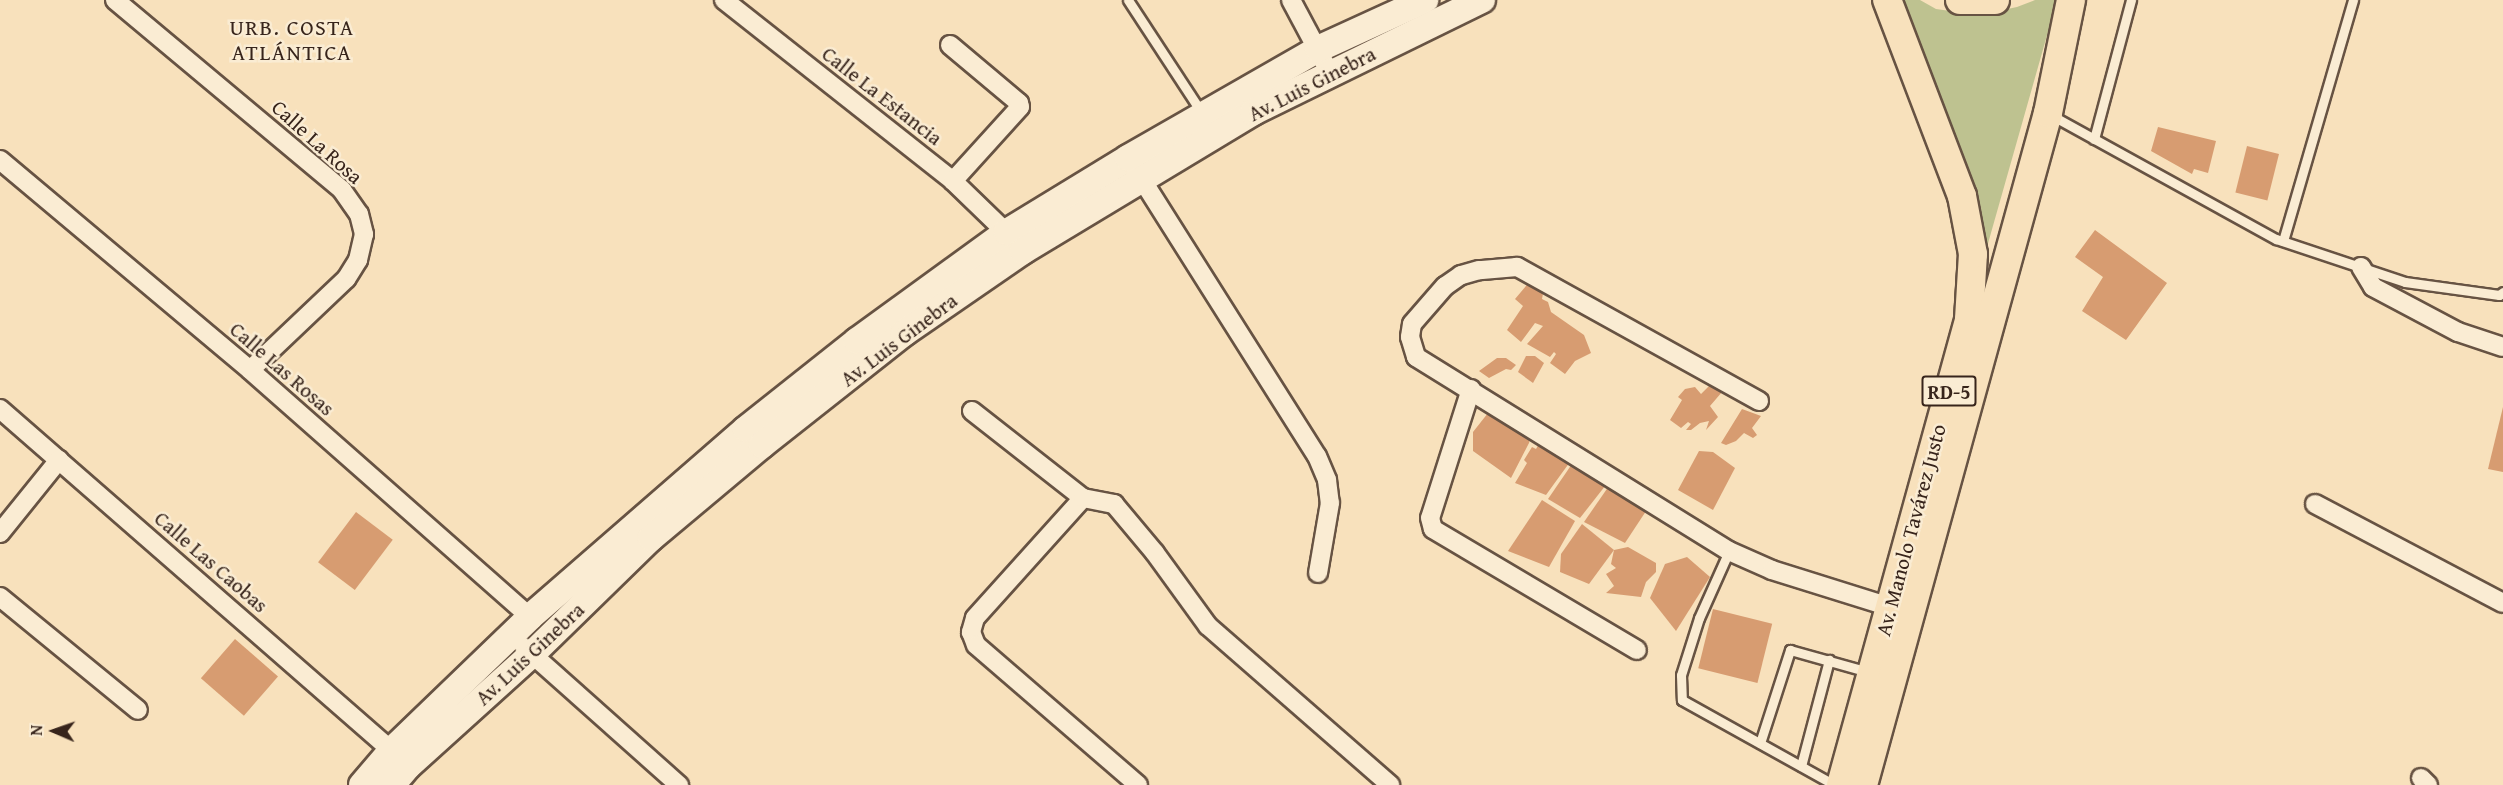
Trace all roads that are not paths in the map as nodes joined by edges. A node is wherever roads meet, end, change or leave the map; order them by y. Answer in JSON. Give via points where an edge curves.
{"nodes":[{"id":1,"x":115,"y":0,"type":"edge"},
{"id":2,"x":724,"y":0,"type":"edge"},
{"id":3,"x":1128,"y":0,"type":"edge"},
{"id":4,"x":1291,"y":0,"type":"edge"},
{"id":5,"x":1425,"y":0,"type":"edge"},
{"id":6,"x":1482,"y":0,"type":"edge"},
{"id":7,"x":1887,"y":0,"type":"edge"},
{"id":8,"x":1960,"y":0,"type":"edge"},
{"id":9,"x":1995,"y":0,"type":"edge"},
{"id":10,"x":2071,"y":0,"type":"edge"},
{"id":11,"x":2131,"y":0,"type":"edge"},
{"id":12,"x":2353,"y":0,"type":"edge"},
{"id":13,"x":950,"y":45,"type":"dead end"},
{"id":14,"x":1318,"y":49,"type":"junction"},
{"id":15,"x":1330,"y":73,"type":"junction"},
{"id":16,"x":2048,"y":113,"type":"junction"},
{"id":17,"x":1203,"y":115,"type":"junction"},
{"id":18,"x":2094,"y":139,"type":"junction"},
{"id":19,"x":0,"y":160,"type":"edge"},
{"id":20,"x":1135,"y":168,"type":"junction"},
{"id":21,"x":953,"y":181,"type":"junction"},
{"id":22,"x":2283,"y":241,"type":"junction"},
{"id":23,"x":1015,"y":242,"type":"junction"},
{"id":24,"x":2361,"y":267,"type":"junction"},
{"id":25,"x":2503,"y":292,"type":"edge"},
{"id":26,"x":2503,"y":347,"type":"edge"},
{"id":27,"x":250,"y":370,"type":"junction"},
{"id":28,"x":1471,"y":389,"type":"junction"},
{"id":29,"x":1759,"y":401,"type":"dead end"},
{"id":30,"x":0,"y":409,"type":"edge"},
{"id":31,"x":972,"y":411,"type":"dead end"},
{"id":32,"x":59,"y":460,"type":"junction"},
{"id":33,"x":1083,"y":498,"type":"junction"},
{"id":34,"x":2315,"y":504,"type":"dead end"},
{"id":35,"x":0,"y":533,"type":"edge"},
{"id":36,"x":1729,"y":551,"type":"junction"},
{"id":37,"x":1317,"y":573,"type":"dead end"},
{"id":38,"x":0,"y":597,"type":"edge"},
{"id":39,"x":2503,"y":603,"type":"edge"},
{"id":40,"x":1890,"y":607,"type":"junction"},
{"id":41,"x":530,"y":617,"type":"junction"},
{"id":42,"x":512,"y":635,"type":"junction"},
{"id":43,"x":1637,"y":650,"type":"dead end"},
{"id":44,"x":532,"y":654,"type":"junction"},
{"id":45,"x":1829,"y":660,"type":"junction"},
{"id":46,"x":1872,"y":673,"type":"junction"},
{"id":47,"x":138,"y":710,"type":"dead end"},
{"id":48,"x":1760,"y":743,"type":"junction"},
{"id":49,"x":1801,"y":766,"type":"junction"},
{"id":50,"x":400,"y":773,"type":"edge"},
{"id":51,"x":362,"y":785,"type":"edge"},
{"id":52,"x":679,"y":785,"type":"edge"},
{"id":53,"x":1138,"y":785,"type":"edge"},
{"id":54,"x":1390,"y":785,"type":"edge"},
{"id":55,"x":1835,"y":785,"type":"edge"},
{"id":56,"x":1841,"y":785,"type":"edge"},
{"id":57,"x":1863,"y":785,"type":"edge"}],
"edges":[{"from":1,"to":27,"type":"street","name":"Calle La Rosa","via":[[342,190],[359,214],[364,234],[358,260],[346,279]]},
{"from":2,"to":21,"type":"street","name":"Calle La Estancia"},
{"from":3,"to":17,"type":"lane"},
{"from":4,"to":14,"type":"street"},
{"from":5,"to":14,"type":"street","name":"Av. Luis Ginebra"},
{"from":6,"to":15,"type":"street","name":"Av. Luis Ginebra"},
{"from":7,"to":40,"type":"main road","name":"Av. Manolo Tavárez Justo","number":"RD-5","via":[[1962,196],[1973,254],[1969,319]]},
{"from":8,"to":9,"type":"main road"},
{"from":10,"to":16,"type":"main road","name":"Av. Manolo Tavárez Justo","number":"RD-5"},
{"from":11,"to":18,"type":"lane"},
{"from":12,"to":22,"type":"lane"},
{"from":13,"to":21,"type":"street","via":[[1020,107]]},
{"from":14,"to":15,"type":"street"},
{"from":14,"to":17,"type":"street","name":"Av. Luis Ginebra"},
{"from":15,"to":20,"type":"street","name":"Av. Luis Ginebra"},
{"from":16,"to":18,"type":"lane"},
{"from":16,"to":57,"type":"main road","name":"Av. Manolo Tavárez Justo","number":"RD-5"},
{"from":17,"to":20,"type":"street","name":"Av. Luis Ginebra"},
{"from":18,"to":22,"type":"lane"},
{"from":19,"to":27,"type":"street","name":"Calle Las Rosas"},
{"from":20,"to":23,"type":"street","name":"Av. Luis Ginebra"},
{"from":20,"to":37,"type":"street","via":[[1317,456],[1328,480],[1330,503]]},
{"from":21,"to":23,"type":"street","name":"Calle La Estancia"},
{"from":22,"to":24,"type":"lane"},
{"from":23,"to":41,"type":"street","name":"Av. Luis Ginebra","via":[[857,341],[746,429]]},
{"from":23,"to":44,"type":"street","name":"Av. Luis Ginebra","via":[[651,538]]},
{"from":24,"to":25,"type":"lane","via":[[2405,282],[2499,295]]},
{"from":24,"to":26,"type":"street","via":[[2373,287],[2458,332]]},
{"from":27,"to":41,"type":"street","name":"Calle Las Rosas"},
{"from":28,"to":29,"type":"street","via":[[1416,357],[1411,348],[1412,324],[1445,286],[1461,276],[1479,270],[1517,267]]},
{"from":28,"to":36,"type":"street"},
{"from":28,"to":43,"type":"street","via":[[1430,518],[1433,529]]},
{"from":30,"to":32,"type":"street","name":"Calle Las Caobas"},
{"from":31,"to":33,"type":"street"},
{"from":32,"to":35,"type":"street"},
{"from":32,"to":50,"type":"street","name":"Calle Las Caobas"},
{"from":33,"to":53,"type":"street","via":[[975,618],[971,632],[976,645]]},
{"from":33,"to":54,"type":"street","via":[[1114,504],[1208,626]]},
{"from":34,"to":39,"type":"street"},
{"from":36,"to":40,"type":"street","via":[[1772,570]]},
{"from":36,"to":48,"type":"lane","via":[[1699,618],[1681,675],[1682,700]]},
{"from":38,"to":47,"type":"street"},
{"from":40,"to":46,"type":"main road","name":"Av. Manolo Tavárez Justo","number":"RD-5"},
{"from":41,"to":42,"type":"street","name":"Av. Luis Ginebra"},
{"from":42,"to":44,"type":"street"},
{"from":42,"to":50,"type":"street","name":"Av. Luis Ginebra"},
{"from":44,"to":50,"type":"street","name":"Av. Luis Ginebra"},
{"from":44,"to":52,"type":"street"},
{"from":45,"to":46,"type":"lane"},
{"from":45,"to":48,"type":"lane","via":[[1790,650]]},
{"from":45,"to":49,"type":"lane"},
{"from":46,"to":56,"type":"main road","name":"Av. Manolo Tavárez Justo","number":"RD-5"},
{"from":48,"to":49,"type":"lane"},
{"from":49,"to":55,"type":"lane"},
{"from":50,"to":51,"type":"street","name":"Av. Luis Ginebra"}]}
